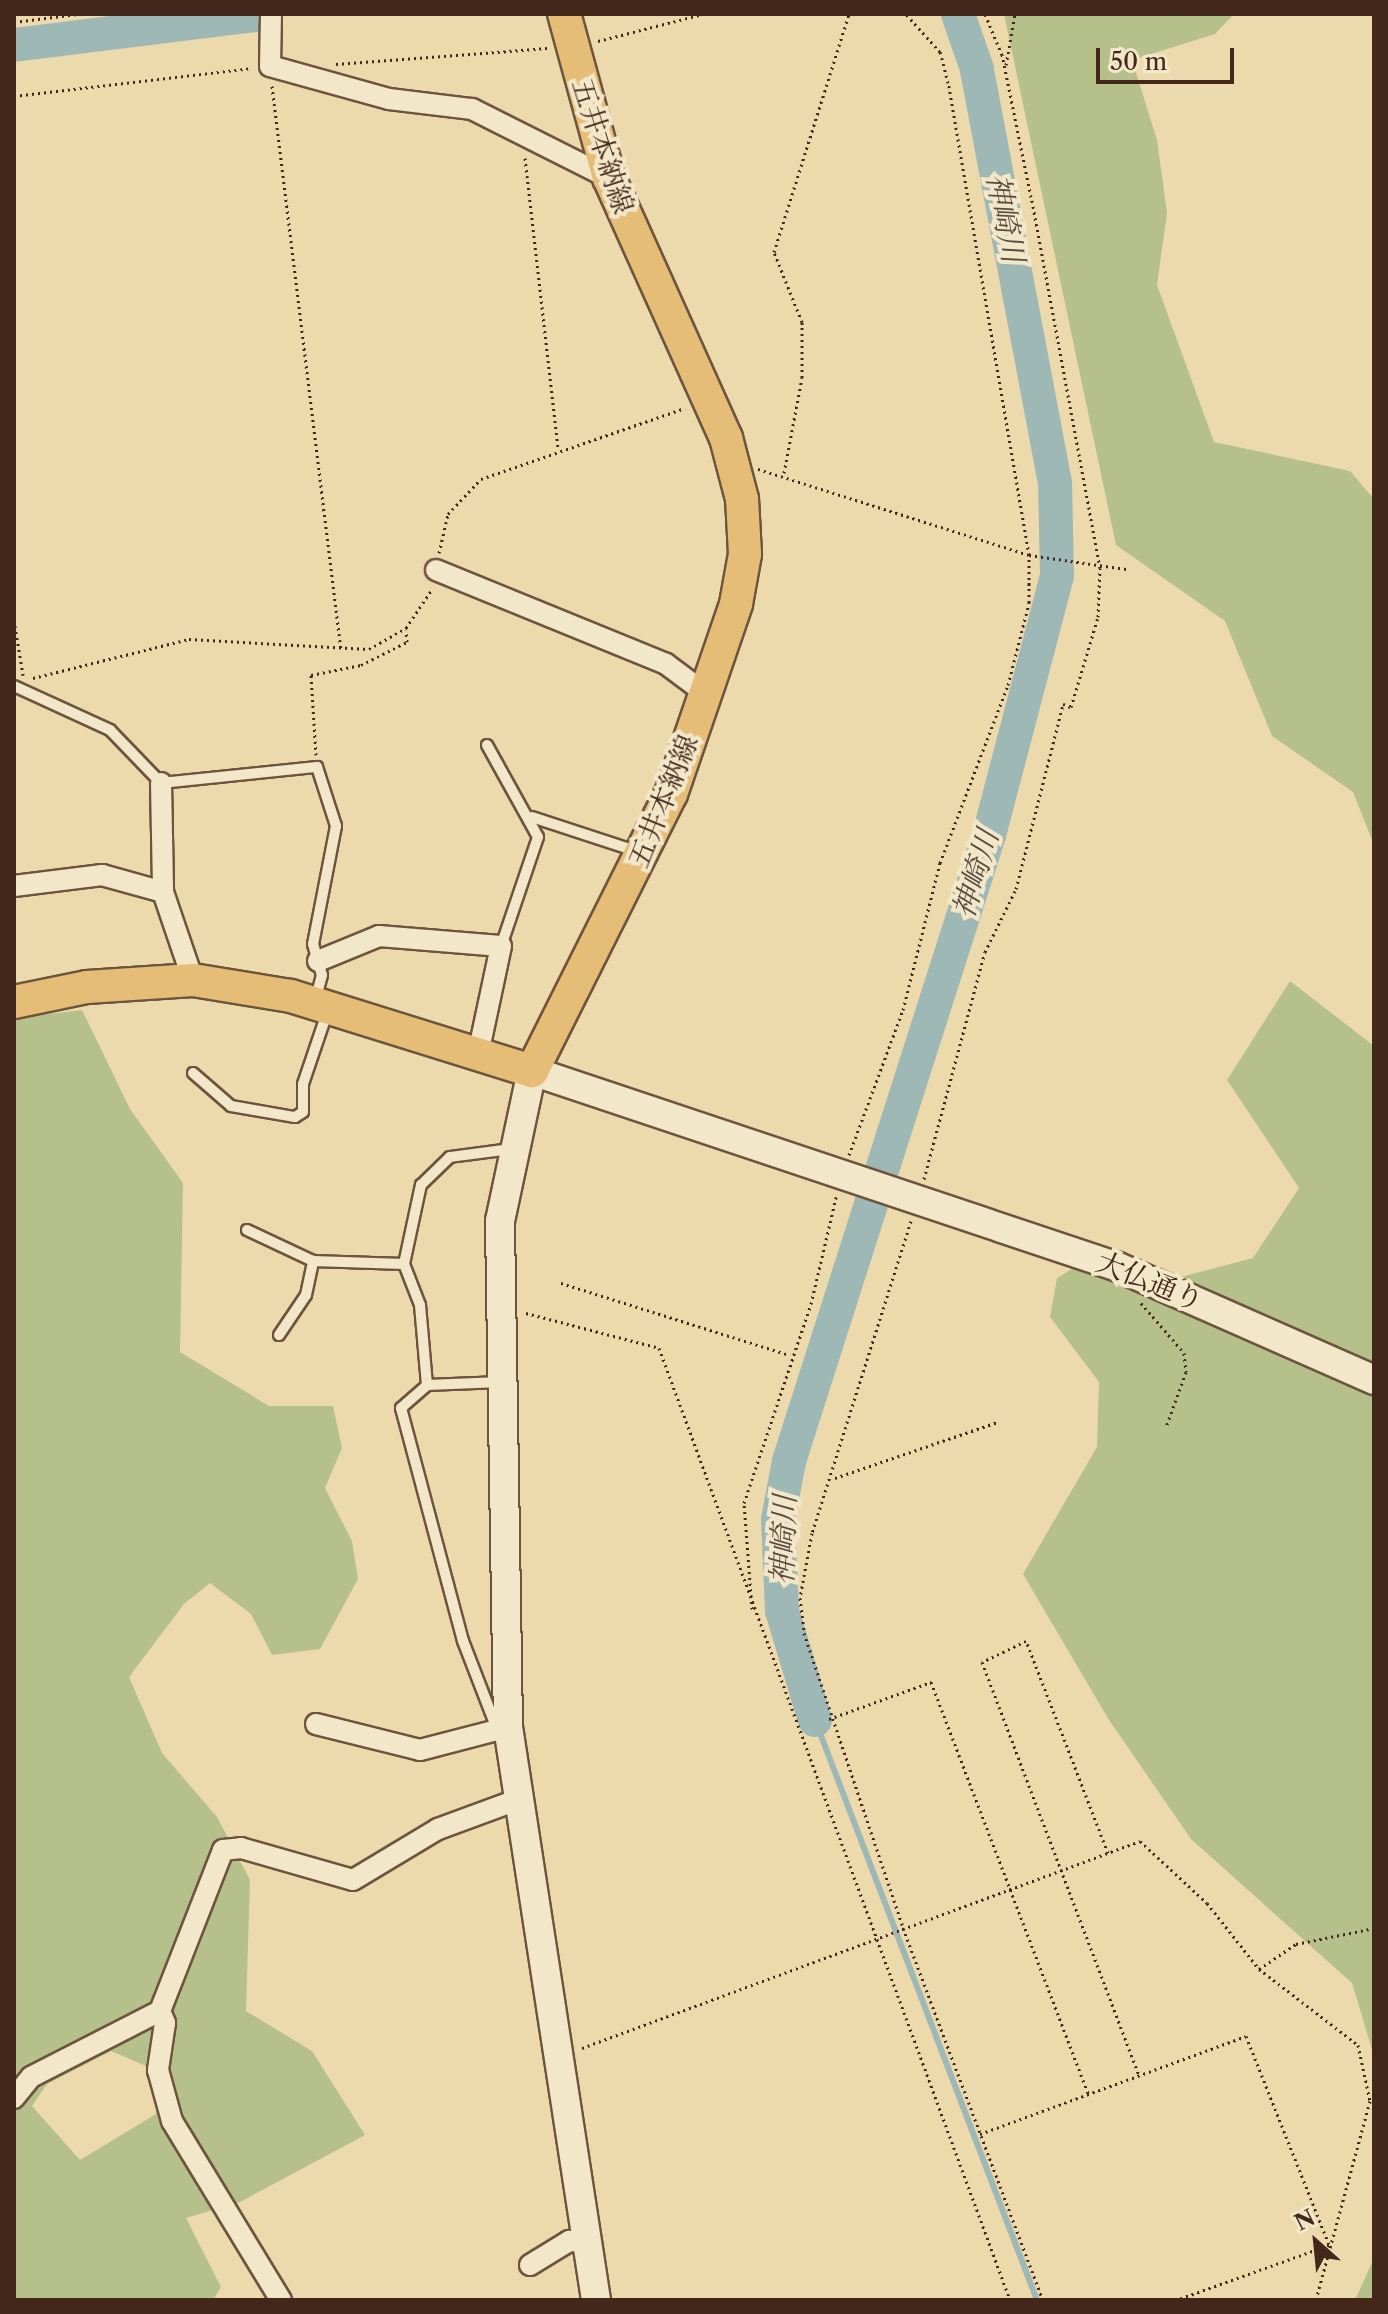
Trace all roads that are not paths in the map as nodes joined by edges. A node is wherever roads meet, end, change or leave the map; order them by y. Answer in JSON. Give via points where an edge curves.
{"nodes":[{"id":1,"x":271,"y":14,"type":"edge"},
{"id":2,"x":564,"y":14,"type":"edge"},
{"id":3,"x":609,"y":178,"type":"junction"},
{"id":4,"x":436,"y":570,"type":"road end"},
{"id":5,"x":17,"y":683,"type":"edge"},
{"id":6,"x":705,"y":693,"type":"junction"},
{"id":7,"x":487,"y":745,"type":"dead end"},
{"id":8,"x":161,"y":783,"type":"junction"},
{"id":9,"x":532,"y":817,"type":"junction"},
{"id":10,"x":646,"y":854,"type":"junction"},
{"id":11,"x":14,"y":886,"type":"edge"},
{"id":12,"x":163,"y":892,"type":"junction"},
{"id":13,"x":501,"y":946,"type":"junction"},
{"id":14,"x":318,"y":961,"type":"junction"},
{"id":15,"x":193,"y":980,"type":"junction"},
{"id":16,"x":14,"y":1002,"type":"edge"},
{"id":17,"x":321,"y":1006,"type":"junction"},
{"id":18,"x":478,"y":1054,"type":"junction"},
{"id":19,"x":532,"y":1071,"type":"junction"},
{"id":20,"x":193,"y":1073,"type":"dead end"},
{"id":21,"x":511,"y":1149,"type":"junction"},
{"id":22,"x":247,"y":1230,"type":"dead end"},
{"id":23,"x":313,"y":1261,"type":"junction"},
{"id":24,"x":404,"y":1264,"type":"junction"},
{"id":25,"x":279,"y":1335,"type":"dead end"},
{"id":26,"x":1374,"y":1380,"type":"edge"},
{"id":27,"x":503,"y":1382,"type":"junction"},
{"id":28,"x":427,"y":1385,"type":"junction"},
{"id":29,"x":316,"y":1724,"type":"dead end"},
{"id":30,"x":503,"y":1728,"type":"junction"},
{"id":31,"x":517,"y":1800,"type":"junction"},
{"id":32,"x":160,"y":2011,"type":"junction"},
{"id":33,"x":14,"y":2098,"type":"edge"},
{"id":34,"x":589,"y":2242,"type":"junction"},
{"id":35,"x":530,"y":2265,"type":"dead end"},
{"id":36,"x":281,"y":2300,"type":"edge"},
{"id":37,"x":596,"y":2300,"type":"edge"}],
"edges":[{"from":1,"to":3,"type":"street","via":[[276,62],[389,99],[472,109],[522,132],[587,173]]},
{"from":2,"to":3,"type":"main road","name":"五井本納線"},
{"from":3,"to":6,"type":"main road","name":"五井本納線","via":[[710,402],[734,470],[745,554]]},
{"from":4,"to":6,"type":"street","via":[[666,664]]},
{"from":5,"to":8,"type":"lane","via":[[110,730]]},
{"from":6,"to":10,"type":"main road","name":"五井本納線"},
{"from":7,"to":9,"type":"lane"},
{"from":8,"to":12,"type":"street"},
{"from":8,"to":14,"type":"lane","via":[[317,767],[336,826],[313,944]]},
{"from":9,"to":10,"type":"lane"},
{"from":9,"to":13,"type":"lane","via":[[538,837],[528,883]]},
{"from":10,"to":19,"type":"main road","name":"五井本納線"},
{"from":11,"to":12,"type":"street","via":[[102,875]]},
{"from":12,"to":15,"type":"street"},
{"from":13,"to":14,"type":"street","via":[[379,936]]},
{"from":13,"to":18,"type":"street"},
{"from":14,"to":17,"type":"lane"},
{"from":15,"to":16,"type":"main road","via":[[87,987]]},
{"from":15,"to":17,"type":"main road"},
{"from":17,"to":18,"type":"main road"},
{"from":17,"to":20,"type":"lane","via":[[303,1084],[303,1112],[295,1117],[231,1106]]},
{"from":18,"to":19,"type":"main road"},
{"from":19,"to":21,"type":"street"},
{"from":19,"to":26,"type":"street","name":"大仏通り","via":[[1118,1267]]},
{"from":21,"to":24,"type":"lane","via":[[476,1150],[433,1168],[418,1194]]},
{"from":21,"to":27,"type":"street","via":[[500,1221]]},
{"from":22,"to":23,"type":"lane"},
{"from":23,"to":24,"type":"lane"},
{"from":23,"to":25,"type":"lane","via":[[306,1295]]},
{"from":24,"to":28,"type":"lane","via":[[420,1305]]},
{"from":27,"to":28,"type":"lane"},
{"from":27,"to":30,"type":"street"},
{"from":28,"to":30,"type":"lane","via":[[401,1408],[406,1434],[463,1641]]},
{"from":29,"to":30,"type":"street","via":[[420,1750]]},
{"from":30,"to":31,"type":"street"},
{"from":31,"to":32,"type":"street","via":[[438,1829],[353,1880],[241,1848],[223,1850]]},
{"from":31,"to":34,"type":"street"},
{"from":32,"to":33,"type":"street","via":[[31,2077]]},
{"from":32,"to":36,"type":"street","via":[[165,2023],[158,2070],[172,2121]]},
{"from":34,"to":35,"type":"street","via":[[569,2241]]},
{"from":34,"to":37,"type":"street"}]}
